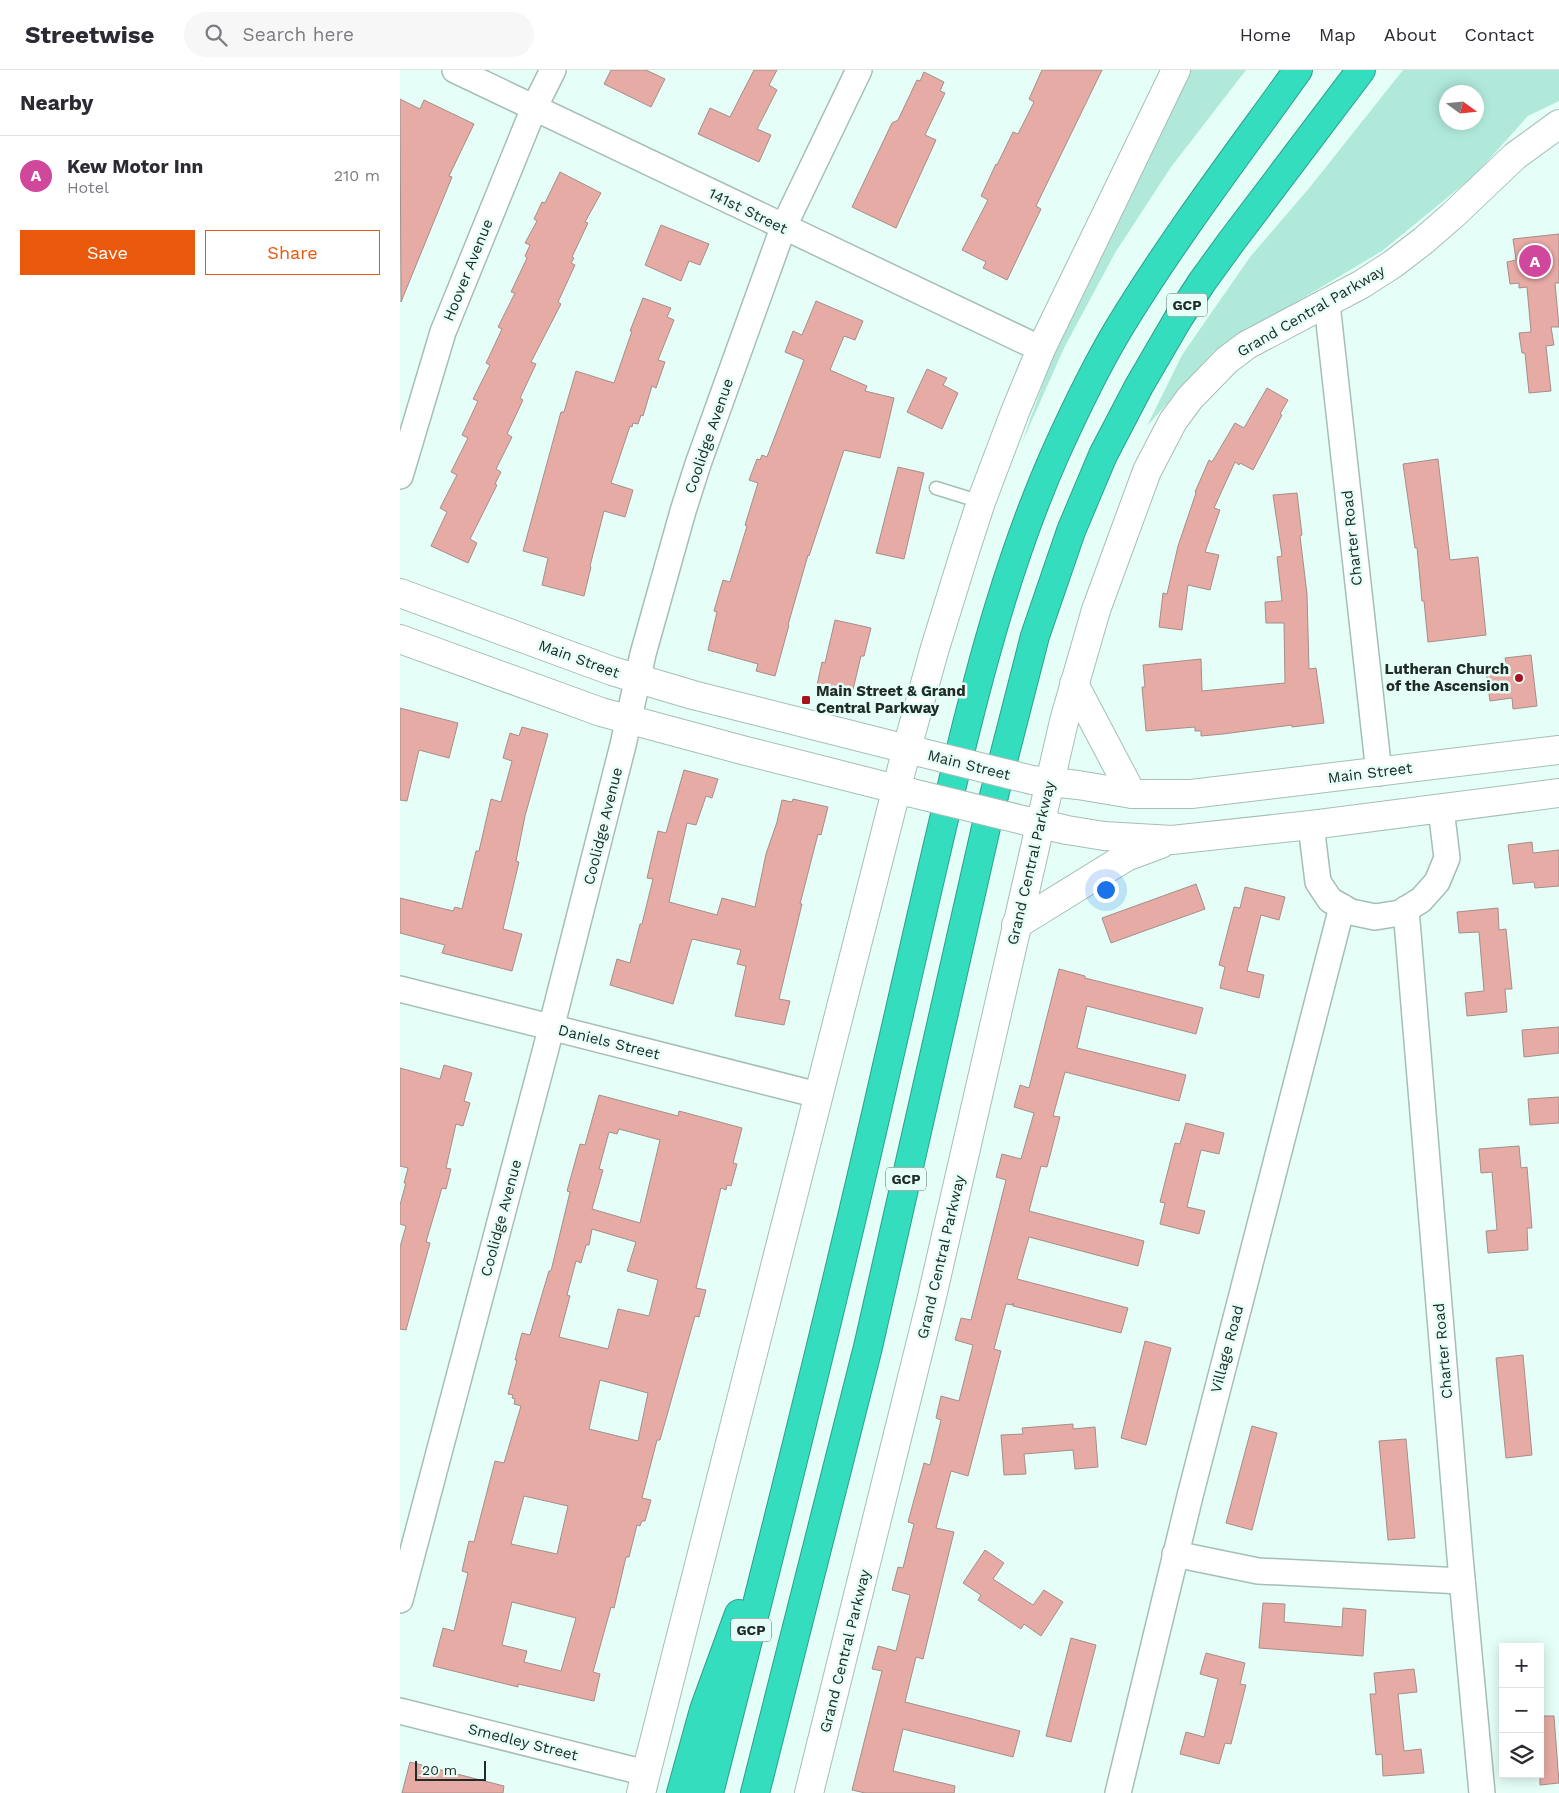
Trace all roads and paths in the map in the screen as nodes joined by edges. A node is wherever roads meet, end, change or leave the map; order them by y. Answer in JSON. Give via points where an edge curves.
{"nodes":[{"id":1,"x":455,"y":70,"type":"edge"},
{"id":2,"x":553,"y":70,"type":"edge"},
{"id":3,"x":858,"y":70,"type":"edge"},
{"id":4,"x":1176,"y":70,"type":"edge"},
{"id":5,"x":1284,"y":70,"type":"edge"},
{"id":6,"x":1298,"y":70,"type":"edge"},
{"id":7,"x":1361,"y":70,"type":"edge"},
{"id":8,"x":534,"y":108,"type":"junction"},
{"id":9,"x":1559,"y":124,"type":"edge"},
{"id":10,"x":1240,"y":152,"type":"junction"},
{"id":11,"x":783,"y":228,"type":"junction"},
{"id":12,"x":1327,"y":304,"type":"junction"},
{"id":13,"x":1041,"y":349,"type":"junction"},
{"id":14,"x":400,"y":476,"type":"edge"},
{"id":15,"x":936,"y":488,"type":"dead end"},
{"id":16,"x":981,"y":502,"type":"junction"},
{"id":17,"x":400,"y":593,"type":"edge"},
{"id":18,"x":400,"y":639,"type":"edge"},
{"id":19,"x":638,"y":679,"type":"junction"},
{"id":20,"x":1074,"y":684,"type":"junction"},
{"id":21,"x":628,"y":720,"type":"junction"},
{"id":22,"x":915,"y":750,"type":"junction"},
{"id":23,"x":1559,"y":750,"type":"edge"},
{"id":24,"x":1379,"y":773,"type":"junction"},
{"id":25,"x":1041,"y":781,"type":"junction"},
{"id":26,"x":904,"y":791,"type":"junction"},
{"id":27,"x":1559,"y":793,"type":"edge"},
{"id":28,"x":1132,"y":794,"type":"junction"},
{"id":29,"x":1441,"y":808,"type":"junction"},
{"id":30,"x":1032,"y":822,"type":"junction"},
{"id":31,"x":1311,"y":825,"type":"junction"},
{"id":32,"x":1172,"y":840,"type":"junction"},
{"id":33,"x":1342,"y":907,"type":"junction"},
{"id":34,"x":1406,"y":909,"type":"junction"},
{"id":35,"x":1016,"y":925,"type":"junction"},
{"id":36,"x":400,"y":988,"type":"edge"},
{"id":37,"x":551,"y":1028,"type":"junction"},
{"id":38,"x":818,"y":1095,"type":"junction"},
{"id":39,"x":792,"y":1467,"type":"junction"},
{"id":40,"x":1175,"y":1554,"type":"junction"},
{"id":41,"x":1462,"y":1581,"type":"junction"},
{"id":42,"x":400,"y":1600,"type":"edge"},
{"id":43,"x":400,"y":1711,"type":"edge"},
{"id":44,"x":643,"y":1783,"type":"edge"},
{"id":45,"x":681,"y":1793,"type":"edge"},
{"id":46,"x":710,"y":1793,"type":"edge"},
{"id":47,"x":756,"y":1793,"type":"edge"},
{"id":48,"x":809,"y":1793,"type":"edge"},
{"id":49,"x":1118,"y":1793,"type":"edge"},
{"id":50,"x":1482,"y":1793,"type":"edge"}],
"edges":[{"from":1,"to":8,"type":"street","name":"141st Street"},
{"from":2,"to":8,"type":"street","name":"Hoover Avenue"},
{"from":3,"to":11,"type":"street","name":"Coolidge Avenue"},
{"from":4,"to":13,"type":"main road"},
{"from":5,"to":10,"type":"highway"},
{"from":6,"to":10,"type":"highway","number":"GCP"},
{"from":7,"to":47,"type":"highway","number":"GCP","via":[[1202,282],[1174,326],[1103,455],[1059,566],[1035,636],[987,823],[868,1347]]},
{"from":8,"to":11,"type":"street","name":"141st Street"},
{"from":8,"to":14,"type":"street","name":"Hoover Avenue","via":[[443,332]]},
{"from":9,"to":12,"type":"main road","name":"Grand Central Parkway","via":[[1515,156],[1423,241]]},
{"from":10,"to":39,"type":"highway","number":"GCP","via":[[1117,331],[1063,437],[1024,531],[969,713]]},
{"from":11,"to":13,"type":"street","name":"141st Street"},
{"from":11,"to":19,"type":"street","name":"Coolidge Avenue","via":[[698,464]]},
{"from":12,"to":20,"type":"main road","name":"Grand Central Parkway","via":[[1247,345],[1227,360],[1190,398],[1173,421],[1136,499],[1096,610]]},
{"from":12,"to":24,"type":"street","name":"Charter Road"},
{"from":13,"to":16,"type":"main road"},
{"from":15,"to":16,"type":"lane"},
{"from":16,"to":22,"type":"main road","via":[[935,648]]},
{"from":17,"to":19,"type":"main road","name":"Main Street"},
{"from":18,"to":21,"type":"main road"},
{"from":19,"to":21,"type":"street","name":"Coolidge Avenue"},
{"from":19,"to":22,"type":"main road","name":"Main Street"},
{"from":20,"to":25,"type":"main road","name":"Grand Central Parkway"},
{"from":20,"to":28,"type":"main road"},
{"from":21,"to":26,"type":"main road"},
{"from":21,"to":37,"type":"street","name":"Coolidge Avenue"},
{"from":22,"to":25,"type":"main road","name":"Main Street","bridge":true},
{"from":22,"to":26,"type":"main road"},
{"from":23,"to":24,"type":"main road","name":"Main Street"},
{"from":24,"to":28,"type":"main road","name":"Main Street","via":[[1191,794]]},
{"from":25,"to":28,"type":"main road","name":"Main Street"},
{"from":25,"to":30,"type":"main road","name":"Grand Central Parkway"},
{"from":26,"to":30,"type":"main road","bridge":true},
{"from":26,"to":38,"type":"main road"},
{"from":27,"to":29,"type":"main road"},
{"from":29,"to":31,"type":"main road"},
{"from":29,"to":34,"type":"street","via":[[1447,858],[1438,882],[1421,900]]},
{"from":30,"to":32,"type":"main road","via":[[1104,836]]},
{"from":30,"to":35,"type":"main road","name":"Grand Central Parkway"},
{"from":31,"to":32,"type":"main road"},
{"from":31,"to":33,"type":"street","via":[[1318,882],[1330,900]]},
{"from":32,"to":35,"type":"main road","via":[[1126,857]]},
{"from":33,"to":34,"type":"street","via":[[1375,917]]},
{"from":33,"to":40,"type":"street","name":"Village Road"},
{"from":34,"to":41,"type":"street","name":"Charter Road"},
{"from":35,"to":48,"type":"main road","name":"Grand Central Parkway","via":[[918,1357]]},
{"from":36,"to":37,"type":"street","name":"Daniels Street"},
{"from":37,"to":38,"type":"street","name":"Daniels Street"},
{"from":37,"to":42,"type":"street","name":"Coolidge Avenue"},
{"from":38,"to":44,"type":"main road"},
{"from":39,"to":45,"type":"highway","via":[[704,1710]]},
{"from":39,"to":46,"type":"highway","number":"GCP"},
{"from":40,"to":41,"type":"street","via":[[1258,1571]]},
{"from":40,"to":49,"type":"street","name":"Village Road"},
{"from":41,"to":50,"type":"street","name":"Charter Road"},
{"from":43,"to":44,"type":"street","name":"Smedley Street"}]}
